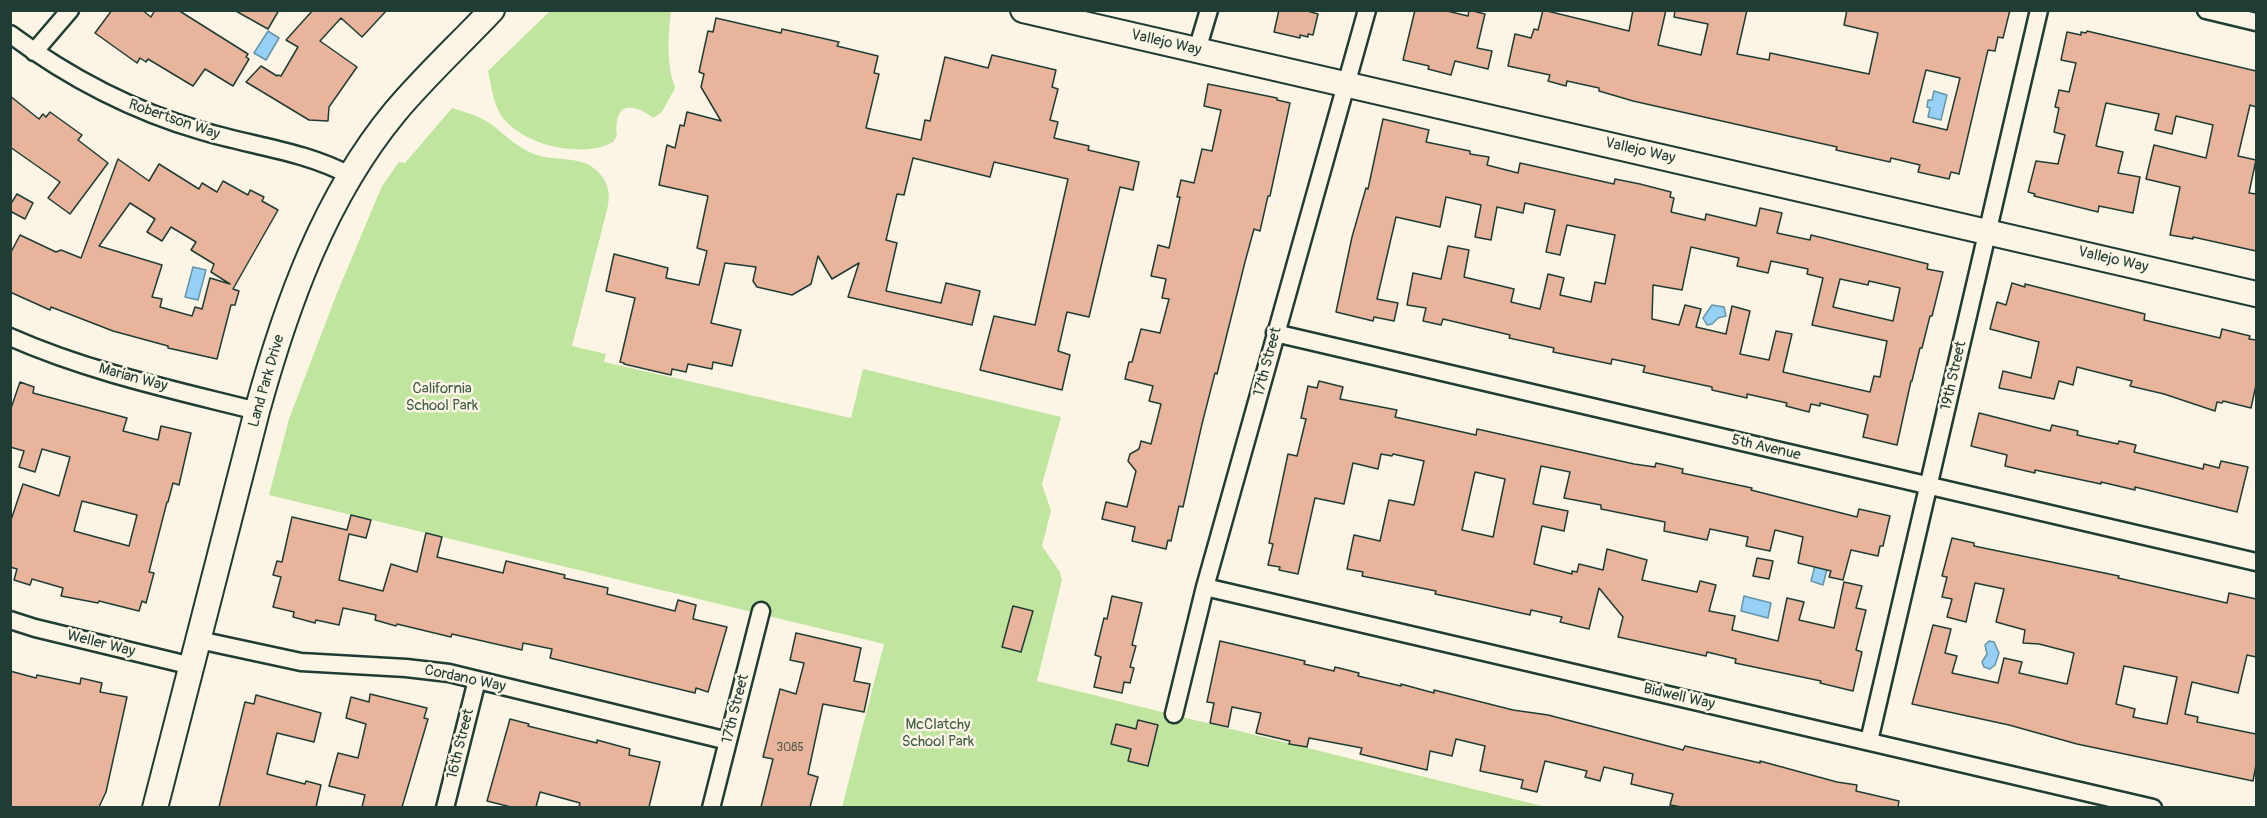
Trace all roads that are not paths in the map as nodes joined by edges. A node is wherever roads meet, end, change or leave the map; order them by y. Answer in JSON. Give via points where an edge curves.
{"nodes":[{"id":1,"x":70,"y":10,"type":"edge"},
{"id":2,"x":492,"y":10,"type":"edge"},
{"id":3,"x":1023,"y":10,"type":"edge"},
{"id":4,"x":1209,"y":10,"type":"edge"},
{"id":5,"x":1366,"y":10,"type":"edge"},
{"id":6,"x":2039,"y":10,"type":"edge"},
{"id":7,"x":2206,"y":10,"type":"edge"},
{"id":8,"x":2256,"y":22,"type":"edge"},
{"id":9,"x":10,"y":34,"type":"edge"},
{"id":10,"x":1197,"y":50,"type":"junction"},
{"id":11,"x":34,"y":52,"type":"junction"},
{"id":12,"x":1346,"y":84,"type":"junction"},
{"id":13,"x":351,"y":176,"type":"junction"},
{"id":14,"x":1988,"y":231,"type":"junction"},
{"id":15,"x":2256,"y":294,"type":"edge"},
{"id":16,"x":1275,"y":333,"type":"junction"},
{"id":17,"x":10,"y":337,"type":"edge"},
{"id":18,"x":257,"y":411,"type":"junction"},
{"id":19,"x":1928,"y":485,"type":"junction"},
{"id":20,"x":2256,"y":562,"type":"edge"},
{"id":21,"x":1205,"y":587,"type":"junction"},
{"id":22,"x":761,"y":611,"type":"dead end"},
{"id":23,"x":10,"y":620,"type":"edge"},
{"id":24,"x":199,"y":640,"type":"junction"},
{"id":25,"x":192,"y":666,"type":"junction"},
{"id":26,"x":477,"y":680,"type":"junction"},
{"id":27,"x":1174,"y":714,"type":"dead end"},
{"id":28,"x":728,"y":741,"type":"junction"},
{"id":29,"x":1869,"y":741,"type":"junction"},
{"id":30,"x":155,"y":807,"type":"edge"},
{"id":31,"x":445,"y":807,"type":"edge"},
{"id":32,"x":711,"y":807,"type":"edge"},
{"id":33,"x":2153,"y":807,"type":"edge"}],
"edges":[{"from":1,"to":11,"type":"street"},
{"from":2,"to":13,"type":"street","name":"Land Park Drive","via":[[394,114]]},
{"from":3,"to":10,"type":"street","name":"Vallejo Way"},
{"from":4,"to":10,"type":"street"},
{"from":5,"to":12,"type":"street","name":"17th Street"},
{"from":6,"to":14,"type":"street","name":"19th Street"},
{"from":7,"to":8,"type":"street"},
{"from":9,"to":11,"type":"street","name":"Robertson Way"},
{"from":10,"to":12,"type":"street","name":"Vallejo Way"},
{"from":11,"to":13,"type":"street","name":"Robertson Way","via":[[121,101],[154,114],[227,138],[317,159]]},
{"from":12,"to":14,"type":"street","name":"Vallejo Way"},
{"from":12,"to":16,"type":"street","name":"17th Street"},
{"from":13,"to":18,"type":"street","name":"Land Park Drive","via":[[303,272]]},
{"from":14,"to":15,"type":"street","name":"Vallejo Way"},
{"from":14,"to":19,"type":"street","name":"19th Street"},
{"from":16,"to":19,"type":"street","name":"5th Avenue"},
{"from":16,"to":21,"type":"street","name":"17th Street"},
{"from":17,"to":18,"type":"street","name":"Marian Way","via":[[102,371]]},
{"from":18,"to":24,"type":"street","name":"Land Park Drive"},
{"from":19,"to":20,"type":"street","name":"5th Avenue"},
{"from":19,"to":29,"type":"street","name":"19th Street"},
{"from":21,"to":27,"type":"street","name":"17th Street"},
{"from":21,"to":29,"type":"street","name":"Bidwell Way"},
{"from":22,"to":28,"type":"street","name":"17th Street"},
{"from":23,"to":25,"type":"street","name":"Weller Way"},
{"from":24,"to":25,"type":"street","name":"Land Park Drive"},
{"from":24,"to":26,"type":"street","name":"Cordano Way","via":[[301,662],[432,671]]},
{"from":25,"to":30,"type":"street","name":"Land Park Drive"},
{"from":26,"to":28,"type":"street","name":"Cordano Way"},
{"from":26,"to":31,"type":"street","name":"16th Street"},
{"from":28,"to":32,"type":"street","name":"17th Street"},
{"from":29,"to":33,"type":"street","name":"Bidwell Way"}]}
